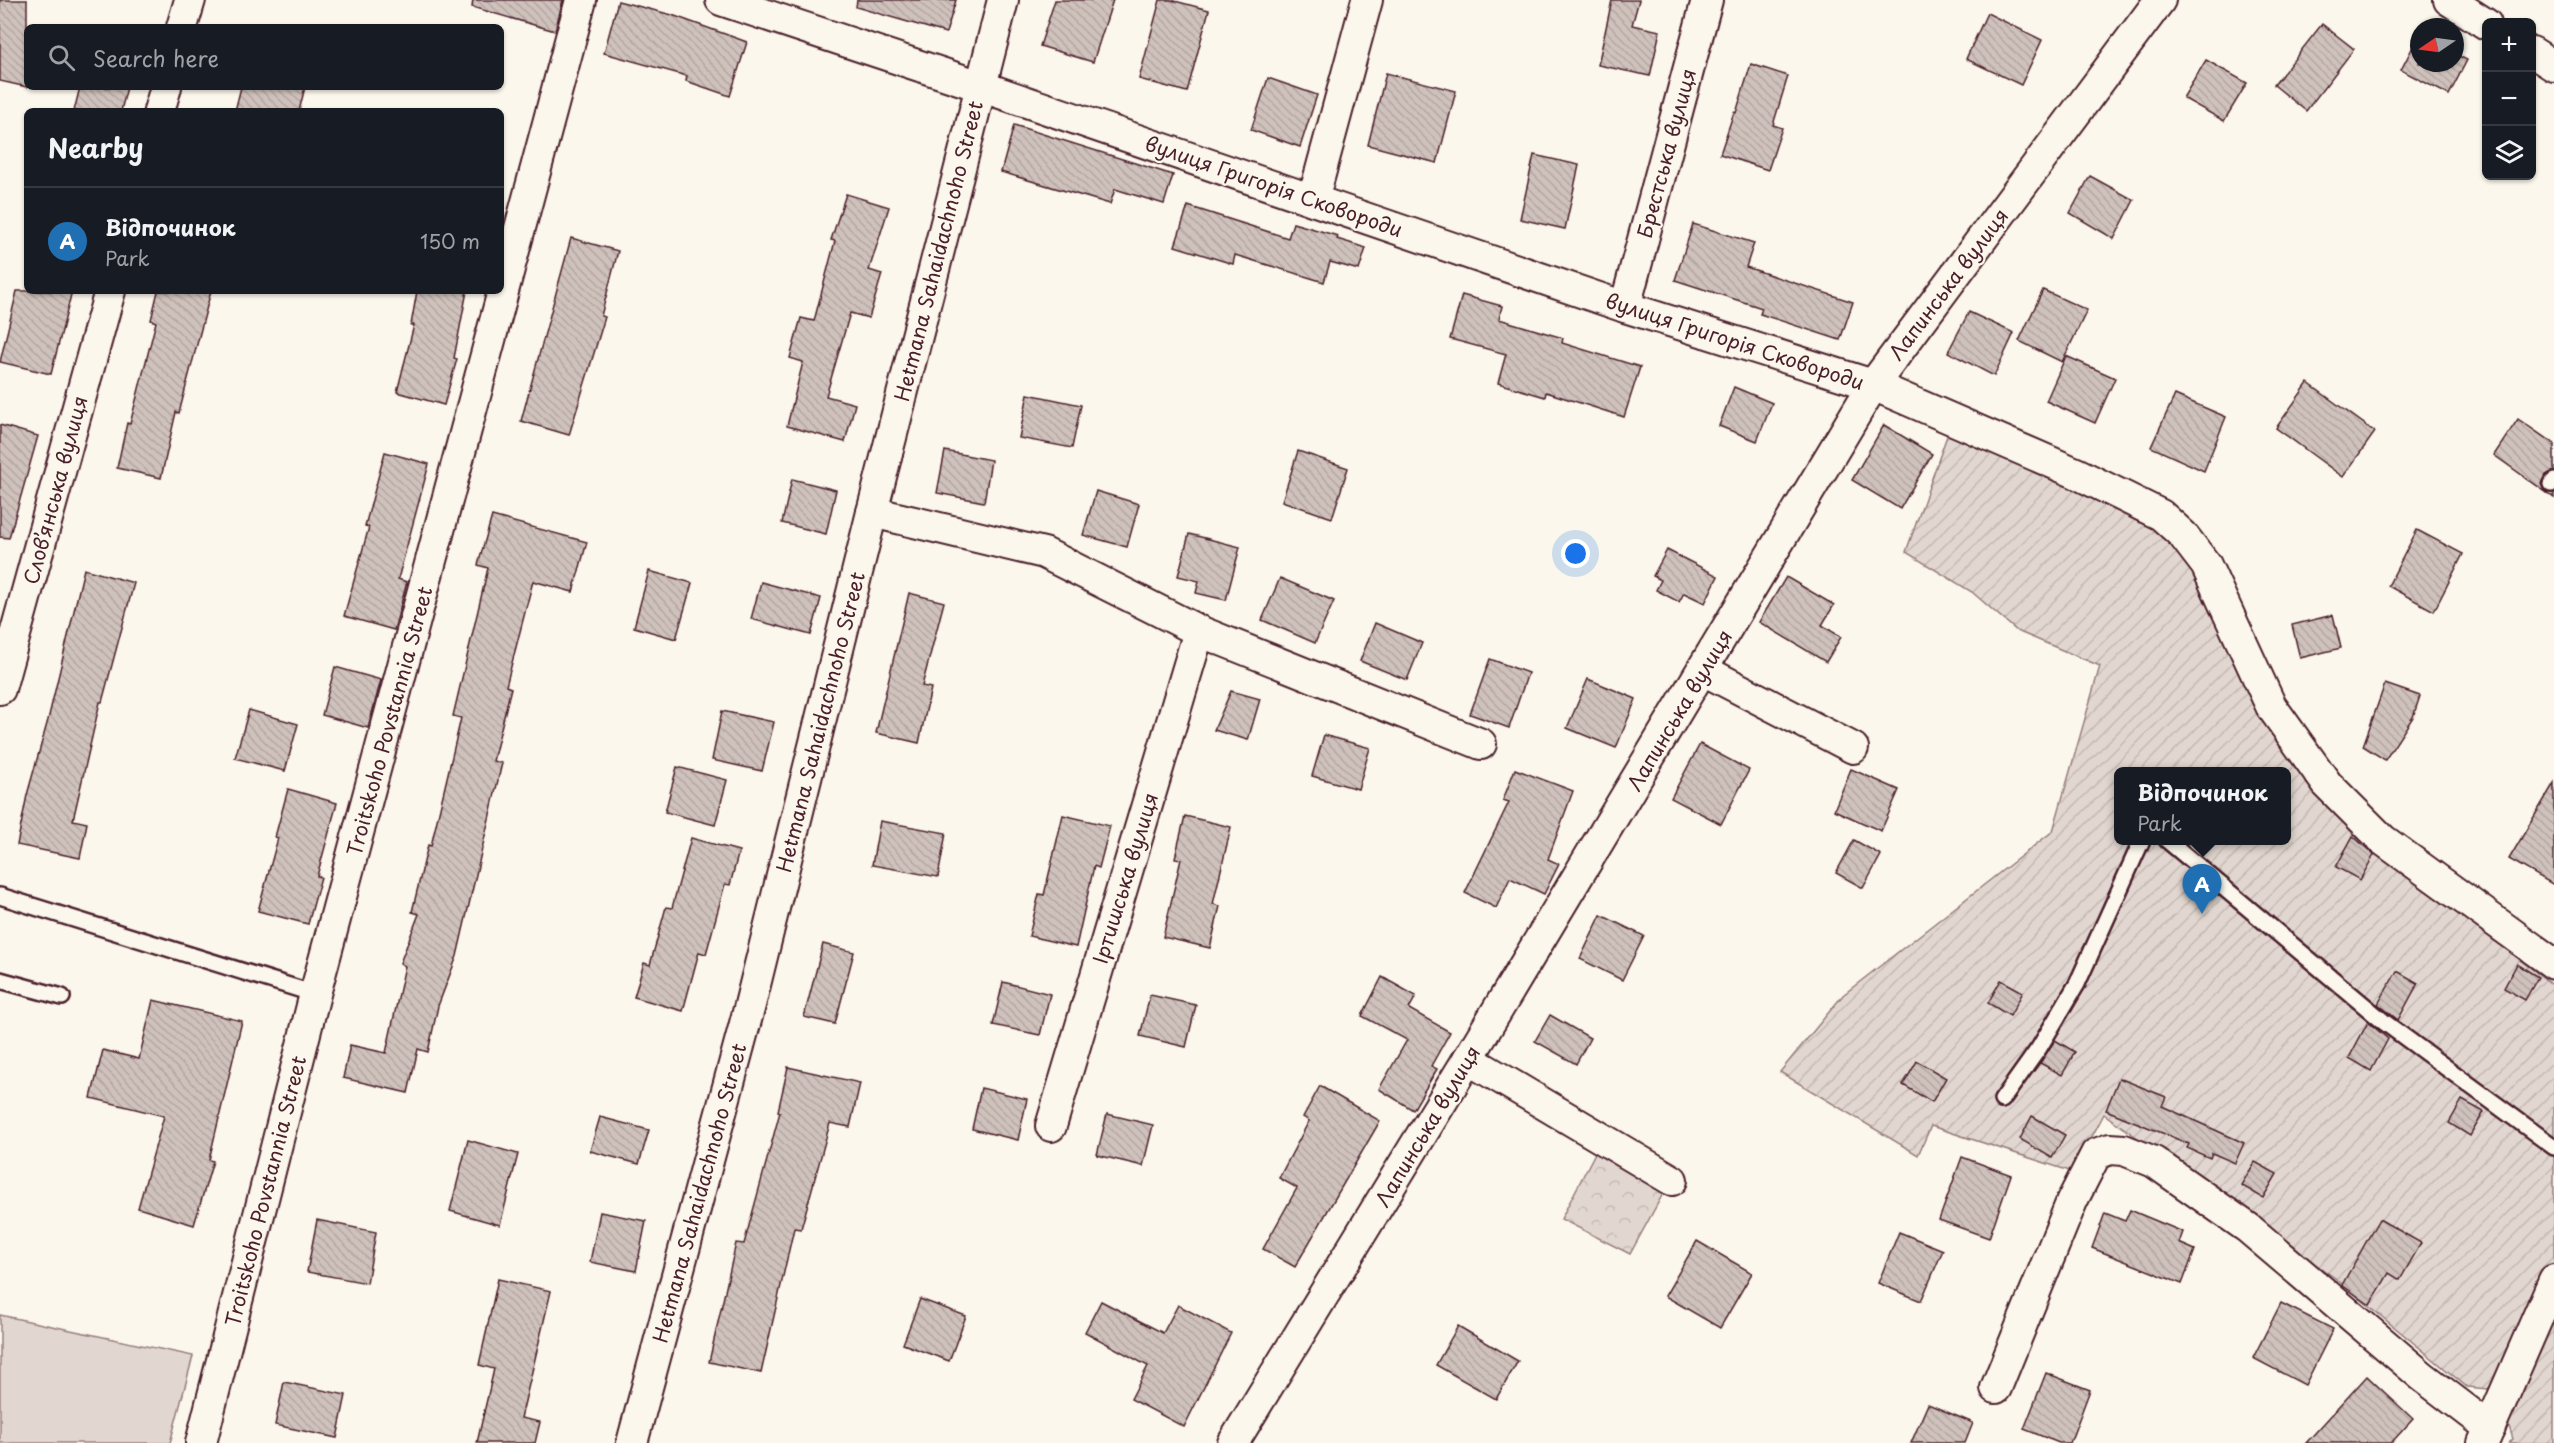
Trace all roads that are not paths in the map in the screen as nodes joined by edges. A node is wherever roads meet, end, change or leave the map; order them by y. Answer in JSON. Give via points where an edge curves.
{"nodes":[{"id":1,"x":190,"y":0,"type":"edge"},
{"id":2,"x":581,"y":0,"type":"edge"},
{"id":3,"x":721,"y":0,"type":"edge"},
{"id":4,"x":1003,"y":0,"type":"edge"},
{"id":5,"x":1367,"y":0,"type":"edge"},
{"id":6,"x":1707,"y":0,"type":"edge"},
{"id":7,"x":2160,"y":0,"type":"edge"},
{"id":8,"x":2449,"y":0,"type":"edge"},
{"id":9,"x":2482,"y":21,"type":"edge"},
{"id":10,"x":184,"y":24,"type":"edge"},
{"id":11,"x":2536,"y":55,"type":"edge"},
{"id":12,"x":2554,"y":66,"type":"edge"},
{"id":13,"x":980,"y":86,"type":"junction"},
{"id":14,"x":165,"y":90,"type":"edge"},
{"id":15,"x":160,"y":108,"type":"edge"},
{"id":16,"x":1313,"y":200,"type":"junction"},
{"id":17,"x":504,"y":288,"type":"edge"},
{"id":18,"x":109,"y":294,"type":"edge"},
{"id":19,"x":502,"y":294,"type":"edge"},
{"id":20,"x":1625,"y":307,"type":"junction"},
{"id":21,"x":1873,"y":385,"type":"junction"},
{"id":22,"x":872,"y":512,"type":"junction"},
{"id":23,"x":1199,"y":631,"type":"junction"},
{"id":24,"x":1703,"y":670,"type":"junction"},
{"id":25,"x":0,"y":688,"type":"edge"},
{"id":26,"x":1481,"y":744,"type":"dead end"},
{"id":27,"x":1853,"y":748,"type":"dead end"},
{"id":28,"x":2140,"y":845,"type":"edge"},
{"id":29,"x":2173,"y":845,"type":"edge"},
{"id":30,"x":0,"y":896,"type":"edge"},
{"id":31,"x":2554,"y":964,"type":"edge"},
{"id":32,"x":0,"y":980,"type":"edge"},
{"id":33,"x":315,"y":994,"type":"junction"},
{"id":34,"x":62,"y":997,"type":"dead end"},
{"id":35,"x":1468,"y":1059,"type":"junction"},
{"id":36,"x":2001,"y":1100,"type":"dead end"},
{"id":37,"x":1051,"y":1126,"type":"dead end"},
{"id":38,"x":2554,"y":1147,"type":"edge"},
{"id":39,"x":1672,"y":1180,"type":"dead end"},
{"id":40,"x":2554,"y":1280,"type":"edge"},
{"id":41,"x":1996,"y":1388,"type":"dead end"},
{"id":42,"x":2492,"y":1438,"type":"edge"},
{"id":43,"x":1234,"y":1442,"type":"edge"},
{"id":44,"x":201,"y":1443,"type":"edge"},
{"id":45,"x":632,"y":1443,"type":"edge"}],
"edges":[{"from":1,"to":10,"type":"street"},
{"from":2,"to":17,"type":"street","name":"Troitskoho Povstannia Street"},
{"from":3,"to":13,"type":"street","name":"вулиця Григорія Сковороди"},
{"from":4,"to":13,"type":"street","name":"Hetmana Sahaidachnoho Street"},
{"from":5,"to":16,"type":"street"},
{"from":6,"to":20,"type":"street","name":"Брестська вулиця"},
{"from":7,"to":21,"type":"street","name":"Лапинська вулиця"},
{"from":8,"to":9,"type":"street"},
{"from":11,"to":12,"type":"street"},
{"from":13,"to":16,"type":"street","name":"вулиця Григорія Сковороди"},
{"from":13,"to":22,"type":"street","name":"Hetmana Sahaidachnoho Street"},
{"from":14,"to":15,"type":"street"},
{"from":16,"to":20,"type":"street","name":"вулиця Григорія Сковороди"},
{"from":18,"to":25,"type":"street","name":"Словʼянська вулиця"},
{"from":19,"to":33,"type":"street","name":"Troitskoho Povstannia Street"},
{"from":20,"to":21,"type":"street","name":"вулиця Григорія Сковороди"},
{"from":21,"to":24,"type":"street","name":"Лапинська вулиця"},
{"from":21,"to":31,"type":"street","name":"вулиця Григорія Сковороди","via":[[2076,473],[2161,515],[2206,565],[2271,706],[2327,784],[2383,840]]},
{"from":22,"to":23,"type":"street","via":[[1044,553]]},
{"from":22,"to":45,"type":"street","name":"Hetmana Sahaidachnoho Street","via":[[750,1005]]},
{"from":23,"to":26,"type":"street"},
{"from":23,"to":37,"type":"street","name":"Іртишська вулиця"},
{"from":24,"to":27,"type":"street"},
{"from":24,"to":35,"type":"street","name":"Лапинська вулиця"},
{"from":28,"to":36,"type":"lane","via":[[2077,984]]},
{"from":29,"to":38,"type":"lane","via":[[2384,1022]]},
{"from":30,"to":33,"type":"lane"},
{"from":32,"to":34,"type":"lane"},
{"from":33,"to":44,"type":"street","name":"Troitskoho Povstannia Street"},
{"from":35,"to":39,"type":"street"},
{"from":35,"to":43,"type":"street","name":"Лапинська вулиця"},
{"from":40,"to":42,"type":"street"},
{"from":41,"to":42,"type":"street","via":[[2072,1201],[2096,1154],[2124,1150],[2154,1162],[2248,1228]]}]}
